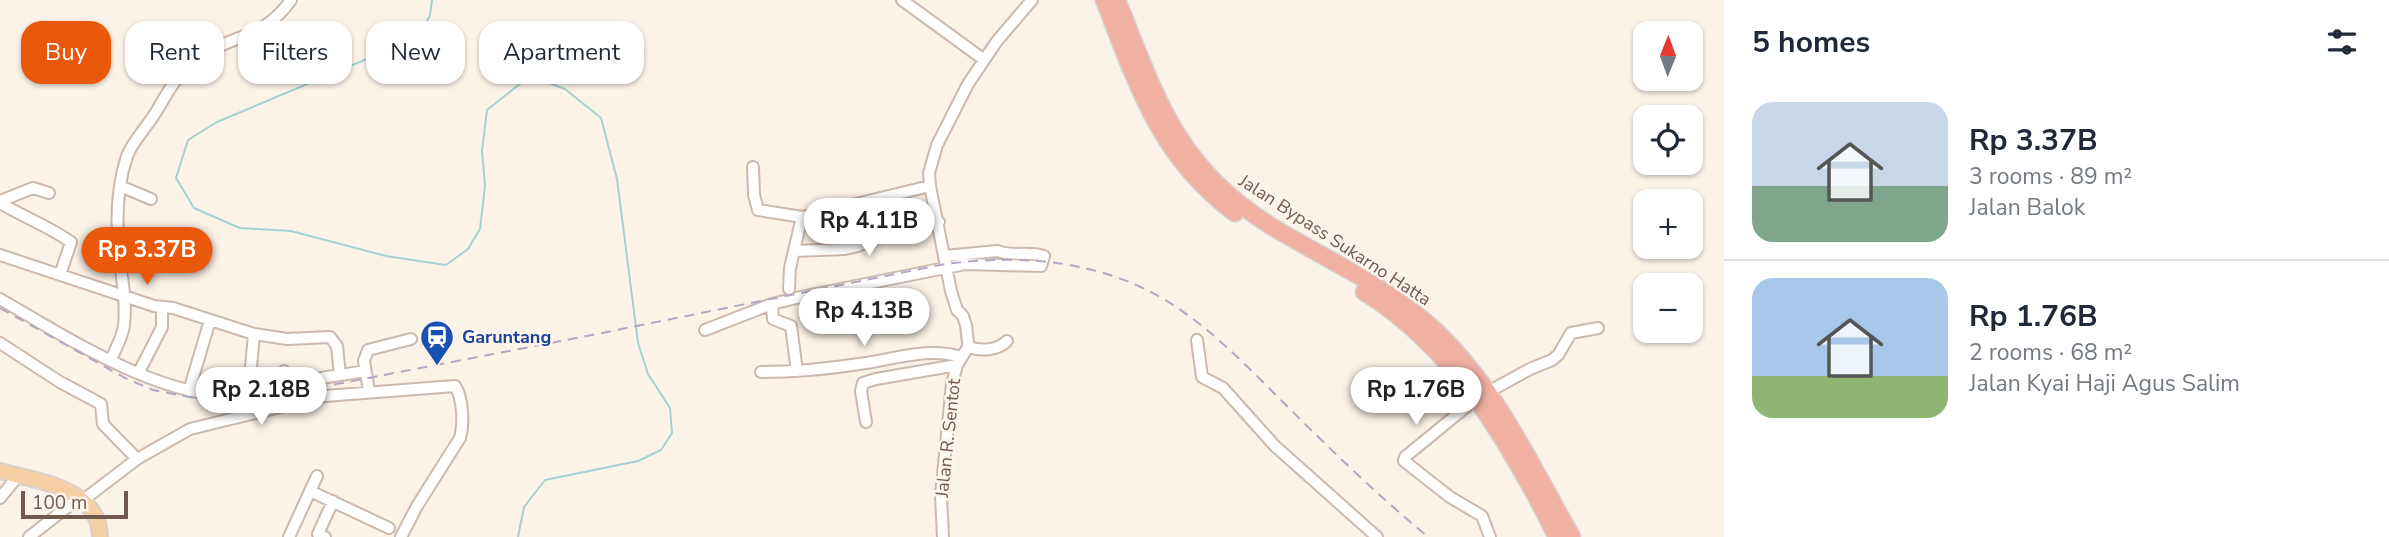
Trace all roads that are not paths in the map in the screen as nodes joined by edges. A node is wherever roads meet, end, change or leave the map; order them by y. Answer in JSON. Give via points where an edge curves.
{"nodes":[{"id":1,"x":291,"y":0,"type":"edge"},
{"id":2,"x":902,"y":0,"type":"edge"},
{"id":3,"x":1032,"y":0,"type":"edge"},
{"id":4,"x":1104,"y":0,"type":"edge"},
{"id":5,"x":1117,"y":0,"type":"edge"},
{"id":6,"x":983,"y":59,"type":"junction"},
{"id":7,"x":753,"y":167,"type":"dead end"},
{"id":8,"x":120,"y":186,"type":"junction"},
{"id":9,"x":930,"y":186,"type":"junction"},
{"id":10,"x":48,"y":193,"type":"dead end"},
{"id":11,"x":151,"y":200,"type":"dead end"},
{"id":12,"x":0,"y":202,"type":"edge"},
{"id":13,"x":802,"y":218,"type":"junction"},
{"id":14,"x":939,"y":222,"type":"junction"},
{"id":15,"x":794,"y":251,"type":"junction"},
{"id":16,"x":0,"y":255,"type":"edge"},
{"id":17,"x":944,"y":256,"type":"junction"},
{"id":18,"x":946,"y":268,"type":"junction"},
{"id":19,"x":60,"y":275,"type":"junction"},
{"id":20,"x":789,"y":289,"type":"dead end"},
{"id":21,"x":124,"y":295,"type":"junction"},
{"id":22,"x":0,"y":299,"type":"edge"},
{"id":23,"x":772,"y":304,"type":"junction"},
{"id":24,"x":162,"y":307,"type":"junction"},
{"id":25,"x":210,"y":320,"type":"junction"},
{"id":26,"x":1598,"y":327,"type":"dead end"},
{"id":27,"x":705,"y":330,"type":"dead end"},
{"id":28,"x":254,"y":334,"type":"junction"},
{"id":29,"x":411,"y":338,"type":"dead end"},
{"id":30,"x":1197,"y":340,"type":"dead end"},
{"id":31,"x":1007,"y":341,"type":"dead end"},
{"id":32,"x":0,"y":342,"type":"edge"},
{"id":33,"x":962,"y":356,"type":"junction"},
{"id":34,"x":111,"y":360,"type":"junction"},
{"id":35,"x":284,"y":371,"type":"dead end"},
{"id":36,"x":365,"y":371,"type":"junction"},
{"id":37,"x":797,"y":371,"type":"junction"},
{"id":38,"x":139,"y":372,"type":"junction"},
{"id":39,"x":761,"y":372,"type":"dead end"},
{"id":40,"x":340,"y":375,"type":"junction"},
{"id":41,"x":287,"y":389,"type":"junction"},
{"id":42,"x":189,"y":391,"type":"junction"},
{"id":43,"x":369,"y":391,"type":"junction"},
{"id":44,"x":1482,"y":395,"type":"junction"},
{"id":45,"x":253,"y":396,"type":"junction"},
{"id":46,"x":866,"y":422,"type":"dead end"},
{"id":47,"x":137,"y":459,"type":"junction"},
{"id":48,"x":0,"y":471,"type":"edge"},
{"id":49,"x":18,"y":476,"type":"junction"},
{"id":50,"x":317,"y":476,"type":"dead end"},
{"id":51,"x":310,"y":491,"type":"junction"},
{"id":52,"x":0,"y":498,"type":"edge"},
{"id":53,"x":81,"y":500,"type":"junction"},
{"id":54,"x":333,"y":502,"type":"junction"},
{"id":55,"x":389,"y":528,"type":"dead end"},
{"id":56,"x":29,"y":537,"type":"edge"},
{"id":57,"x":100,"y":537,"type":"edge"},
{"id":58,"x":289,"y":537,"type":"edge"},
{"id":59,"x":325,"y":537,"type":"edge"},
{"id":60,"x":401,"y":537,"type":"edge"},
{"id":61,"x":943,"y":537,"type":"edge"},
{"id":62,"x":1377,"y":537,"type":"edge"},
{"id":63,"x":1490,"y":537,"type":"edge"},
{"id":64,"x":1557,"y":537,"type":"edge"},
{"id":65,"x":1572,"y":537,"type":"edge"}],
"edges":[{"from":1,"to":8,"type":"street","via":[[265,28],[203,54],[176,78],[134,143]]},
{"from":2,"to":6,"type":"street"},
{"from":3,"to":6,"type":"street","name":"Jalan R. Sentot"},
{"from":4,"to":44,"type":"highway","name":"Jalan Bypass Sukarno Hatta","via":[[1157,128],[1195,179],[1264,234],[1380,302]]},
{"from":5,"to":44,"type":"highway","name":"Jalan Bypass Sukarno Hatta","via":[[1163,112],[1203,170],[1250,212],[1390,295],[1428,324],[1471,370]]},
{"from":6,"to":9,"type":"street","name":"Jalan R. Sentot","via":[[937,145]]},
{"from":7,"to":13,"type":"street","via":[[758,211]]},
{"from":8,"to":11,"type":"street"},
{"from":8,"to":21,"type":"street","via":[[118,248]]},
{"from":9,"to":13,"type":"street"},
{"from":9,"to":14,"type":"street","name":"Jalan R. Sentot"},
{"from":10,"to":12,"type":"street","via":[[33,188]]},
{"from":12,"to":19,"type":"street","via":[[71,242]]},
{"from":13,"to":15,"type":"street"},
{"from":14,"to":15,"type":"street","via":[[895,228],[845,249]]},
{"from":14,"to":17,"type":"street","name":"Jalan R. Sentot"},
{"from":15,"to":20,"type":"street"},
{"from":16,"to":19,"type":"street"},
{"from":17,"to":18,"type":"street","name":"Jalan R. Sentot"},
{"from":17,"to":18,"type":"street","via":[[998,251],[1043,254],[1041,266],[965,264]]},
{"from":18,"to":23,"type":"street"},
{"from":18,"to":33,"type":"street","name":"Jalan R. Sentot","via":[[957,310],[966,325]]},
{"from":19,"to":21,"type":"street"},
{"from":21,"to":24,"type":"street"},
{"from":21,"to":34,"type":"street","via":[[124,329]]},
{"from":22,"to":34,"type":"street"},
{"from":23,"to":27,"type":"street"},
{"from":23,"to":37,"type":"street","via":[[773,319],[791,326]]},
{"from":24,"to":25,"type":"street"},
{"from":24,"to":38,"type":"street","via":[[162,327]]},
{"from":25,"to":28,"type":"street"},
{"from":25,"to":42,"type":"street"},
{"from":26,"to":44,"type":"street","via":[[1571,333],[1552,360]]},
{"from":28,"to":40,"type":"street","via":[[290,339],[330,337],[337,346]]},
{"from":28,"to":45,"type":"street"},
{"from":29,"to":36,"type":"street","via":[[368,350]]},
{"from":30,"to":62,"type":"street","via":[[1202,377],[1223,388],[1275,446]]},
{"from":31,"to":33,"type":"street","via":[[998,348]]},
{"from":32,"to":47,"type":"street","via":[[101,404],[103,424]]},
{"from":33,"to":37,"type":"street","via":[[940,351]]},
{"from":33,"to":46,"type":"street","via":[[863,383]]},
{"from":33,"to":61,"type":"street","name":"Jalan R. Sentot","via":[[952,384],[940,495]]},
{"from":34,"to":38,"type":"street"},
{"from":35,"to":41,"type":"street"},
{"from":36,"to":40,"type":"street"},
{"from":36,"to":43,"type":"street"},
{"from":37,"to":39,"type":"street"},
{"from":38,"to":42,"type":"street"},
{"from":40,"to":41,"type":"street"},
{"from":41,"to":45,"type":"street"},
{"from":42,"to":45,"type":"street"},
{"from":43,"to":47,"type":"street","via":[[325,396],[200,426]]},
{"from":43,"to":60,"type":"street","via":[[450,385],[459,392],[460,438]]},
{"from":44,"to":63,"type":"street","via":[[1410,451],[1404,461],[1482,516]]},
{"from":44,"to":64,"type":"highway","name":"Jalan Bypass Sukarno Hatta"},
{"from":44,"to":65,"type":"highway","name":"Jalan Bypass Sukarno Hatta","via":[[1507,421]]},
{"from":47,"to":53,"type":"street"},
{"from":48,"to":49,"type":"main road"},
{"from":49,"to":52,"type":"street"},
{"from":49,"to":53,"type":"main road","via":[[61,487]]},
{"from":50,"to":51,"type":"street"},
{"from":51,"to":54,"type":"street"},
{"from":51,"to":58,"type":"street"},
{"from":53,"to":56,"type":"street"},
{"from":53,"to":57,"type":"main road","via":[[96,521]]},
{"from":54,"to":55,"type":"street"},
{"from":54,"to":59,"type":"street","via":[[318,534]]}]}
